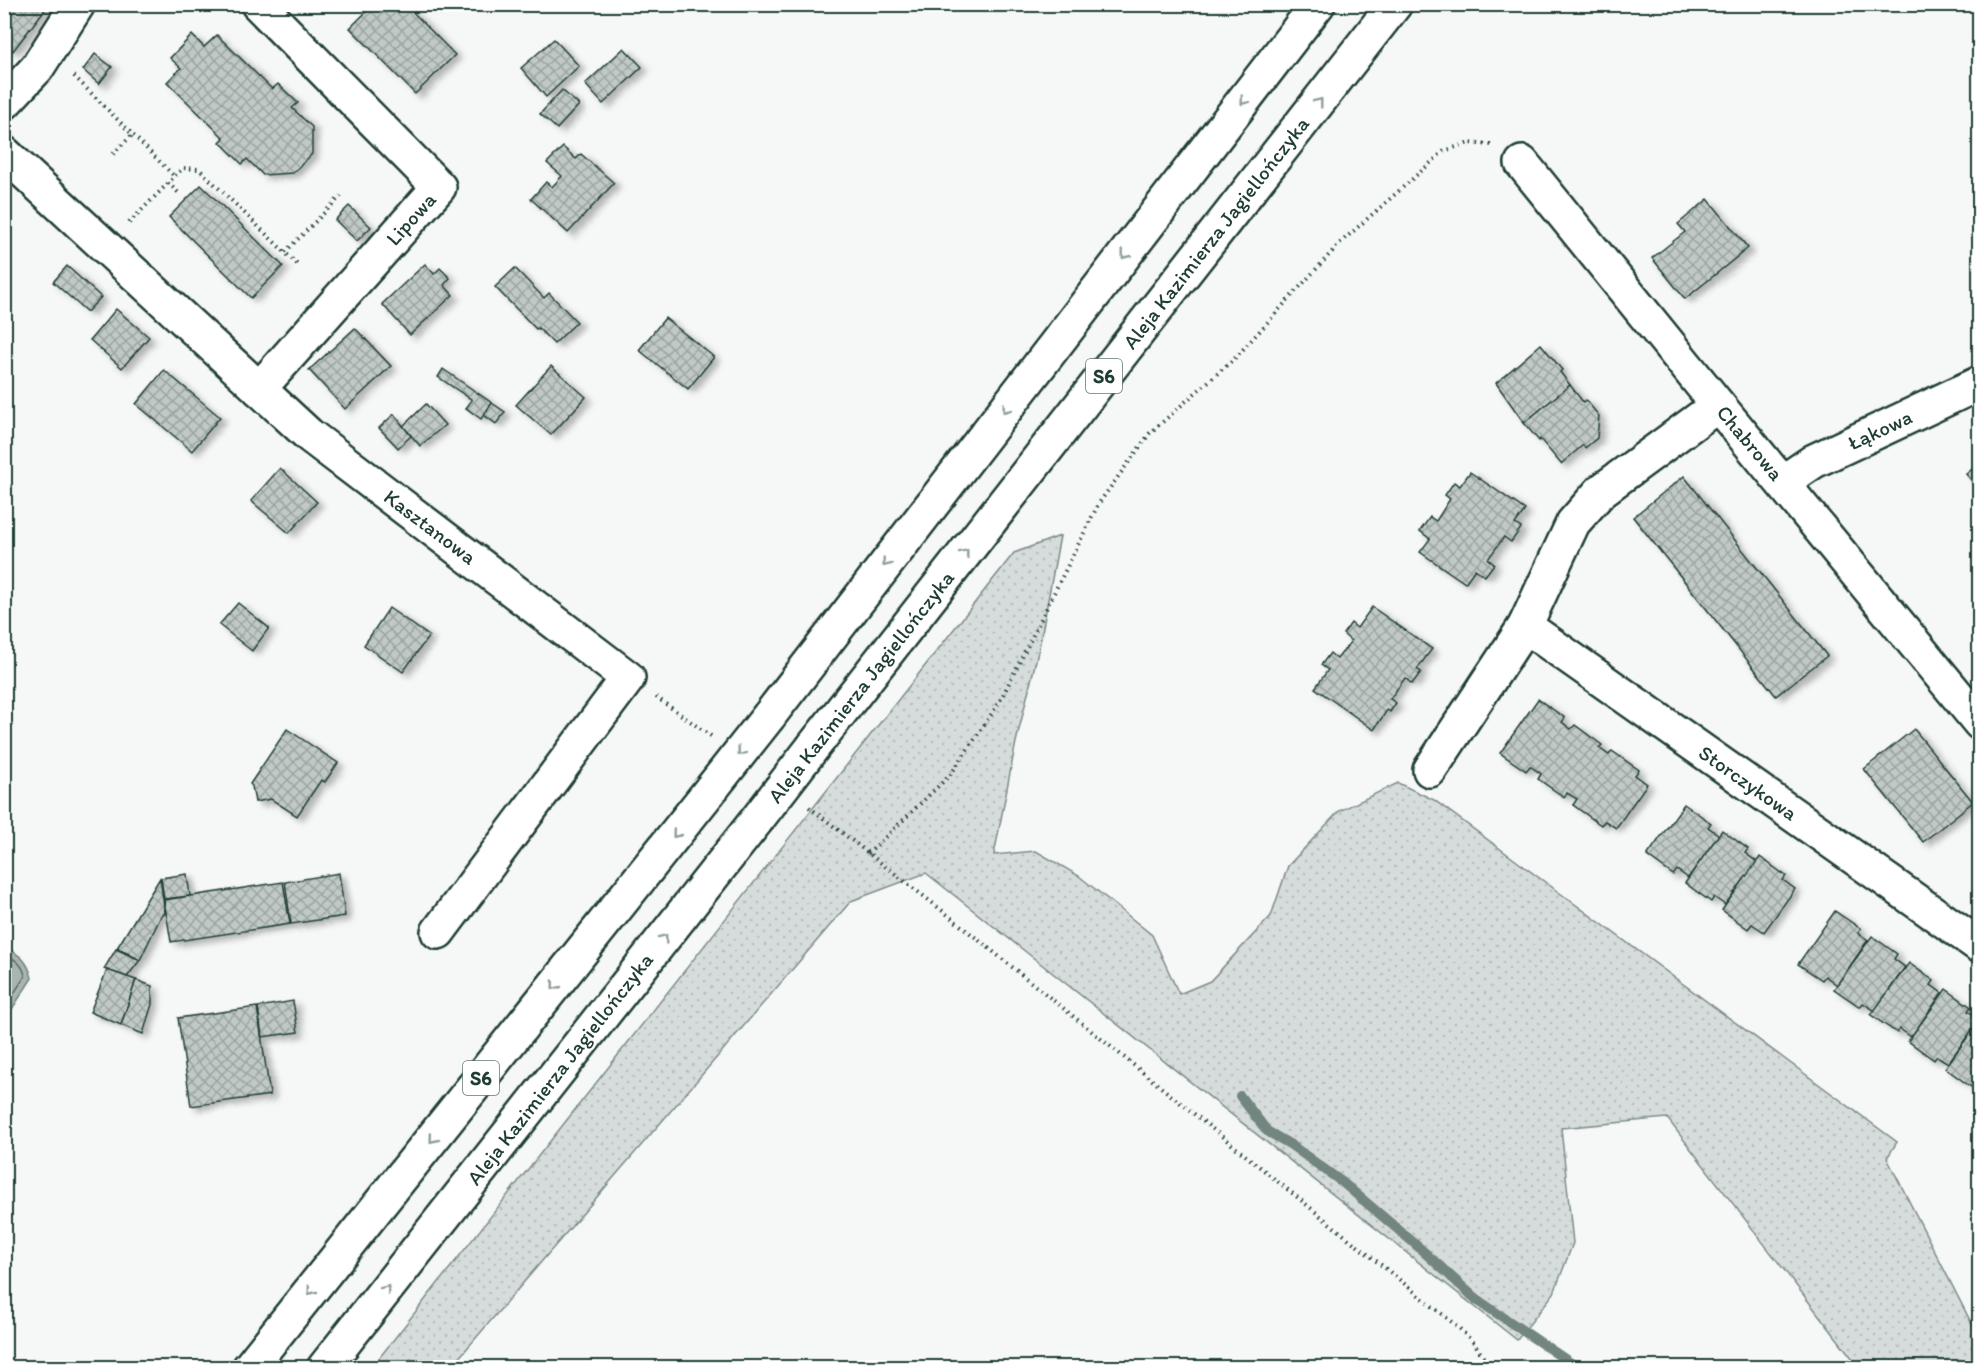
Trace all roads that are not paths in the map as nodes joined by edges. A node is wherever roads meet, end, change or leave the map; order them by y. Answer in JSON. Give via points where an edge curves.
{"nodes":[{"id":1,"x":78,"y":4,"type":"edge"},
{"id":2,"x":258,"y":4,"type":"edge"},
{"id":3,"x":1318,"y":4,"type":"edge"},
{"id":4,"x":1395,"y":4,"type":"edge"},
{"id":5,"x":4,"y":103,"type":"edge"},
{"id":6,"x":4,"y":153,"type":"edge"},
{"id":7,"x":1522,"y":163,"type":"road end"},
{"id":8,"x":1980,"y":383,"type":"edge"},
{"id":9,"x":259,"y":389,"type":"junction"},
{"id":10,"x":1718,"y":405,"type":"junction"},
{"id":11,"x":1783,"y":482,"type":"junction"},
{"id":12,"x":1525,"y":626,"type":"junction"},
{"id":13,"x":1980,"y":723,"type":"edge"},
{"id":14,"x":1430,"y":770,"type":"dead end"},
{"id":15,"x":438,"y":932,"type":"dead end"},
{"id":16,"x":1977,"y":936,"type":"edge"},
{"id":17,"x":249,"y":1368,"type":"edge"},
{"id":18,"x":324,"y":1368,"type":"edge"}],
"edges":[{"from":1,"to":5,"type":"main road","via":[[37,68]]},
{"from":2,"to":9,"type":"main road","name":"Lipowa","via":[[439,187]]},
{"from":3,"to":17,"type":"main road","number":"S6","one_way":true,"bridge":true,"via":[[769,716]]},
{"from":18,"to":4,"type":"main road","name":"Aleja Kazimierza Jagiellończyka","number":"S6","one_way":true,"bridge":true},
{"from":6,"to":9,"type":"main road","name":"Kasztanowa"},
{"from":7,"to":10,"type":"main road","name":"Chabrowa"},
{"from":8,"to":11,"type":"main road","name":"Łąkowa","via":[[1814,461]]},
{"from":9,"to":15,"type":"main road","name":"Kasztanowa","via":[[309,435],[628,678]]},
{"from":10,"to":11,"type":"main road","name":"Chabrowa"},
{"from":10,"to":12,"type":"main road","via":[[1601,491],[1573,523]]},
{"from":11,"to":13,"type":"main road","name":"Chabrowa"},
{"from":12,"to":14,"type":"main road"},
{"from":12,"to":16,"type":"main road","name":"Storczykowa"}]}
